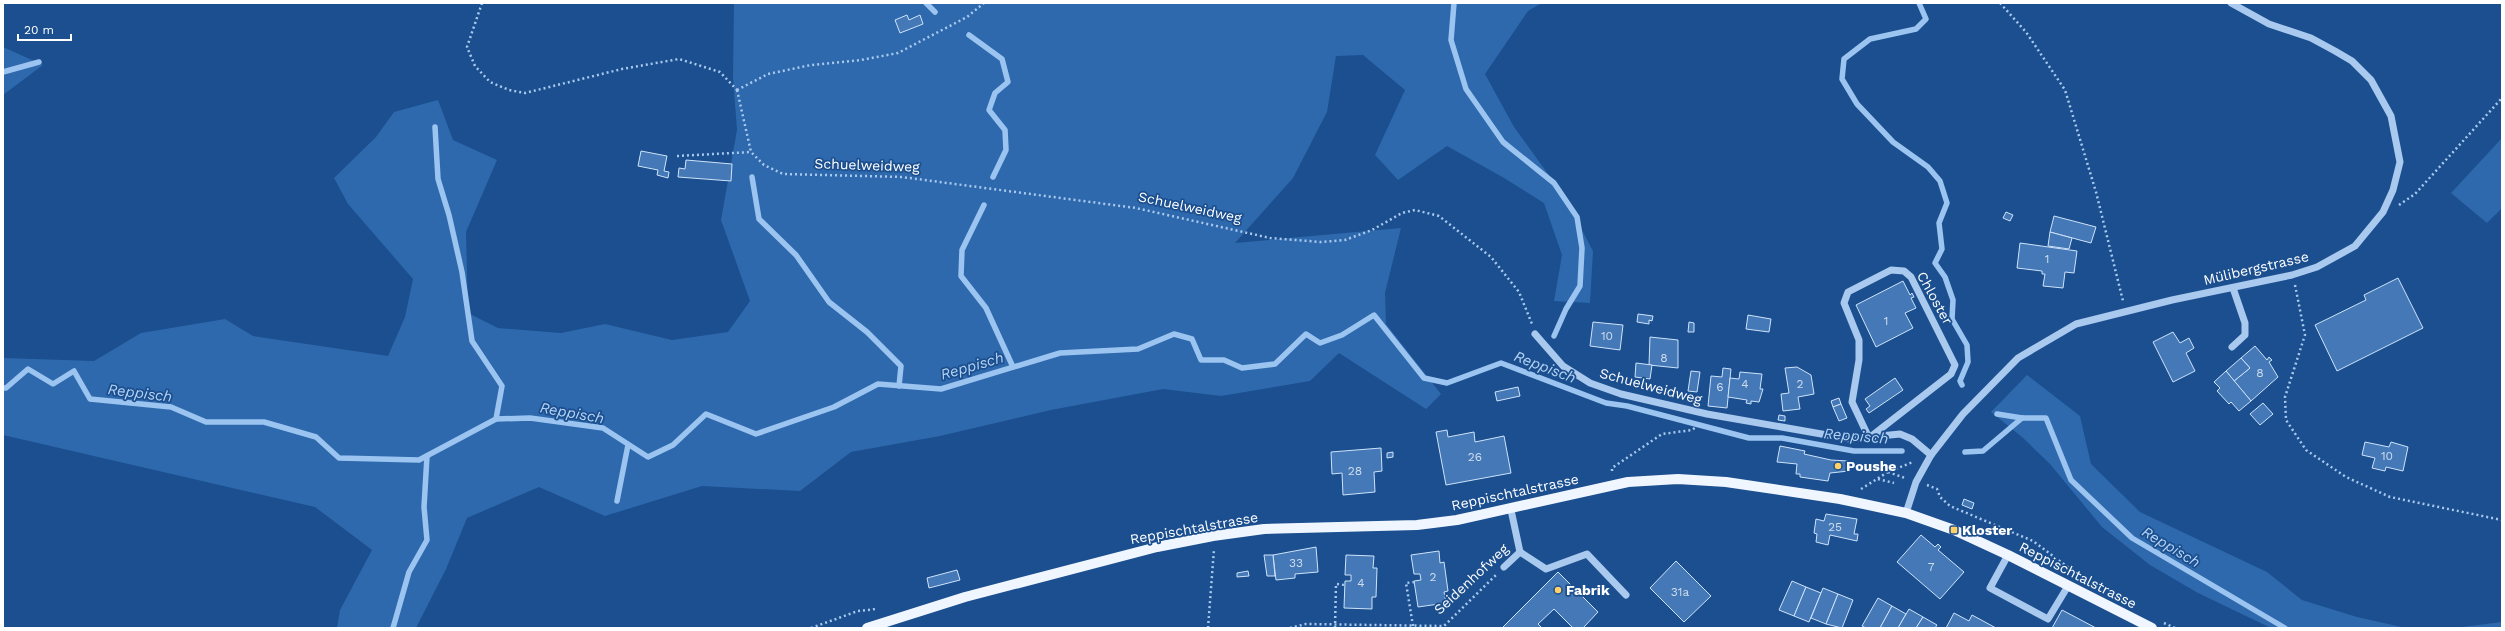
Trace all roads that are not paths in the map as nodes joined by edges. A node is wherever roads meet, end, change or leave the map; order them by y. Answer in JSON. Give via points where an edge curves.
{"nodes":[{"id":1,"x":2231,"y":3,"type":"edge"},
{"id":2,"x":2233,"y":288,"type":"junction"},
{"id":3,"x":1535,"y":334,"type":"road end"},
{"id":4,"x":2232,"y":347,"type":"dead end"},
{"id":5,"x":1869,"y":438,"type":"junction"},
{"id":6,"x":1931,"y":454,"type":"junction"},
{"id":7,"x":1510,"y":510,"type":"junction"},
{"id":8,"x":1906,"y":513,"type":"junction"},
{"id":9,"x":1520,"y":552,"type":"junction"},
{"id":10,"x":2008,"y":555,"type":"junction"},
{"id":11,"x":1504,"y":567,"type":"road end"},
{"id":12,"x":2068,"y":586,"type":"junction"},
{"id":13,"x":1626,"y":595,"type":"dead end"},
{"id":14,"x":878,"y":626,"type":"edge"},
{"id":15,"x":867,"y":628,"type":"edge"},
{"id":16,"x":2152,"y":628,"type":"edge"}],
"edges":[{"from":1,"to":2,"type":"street","name":"Mülibergstrasse","via":[[2270,24],[2311,38],[2352,61],[2371,80],[2392,116],[2400,162],[2393,190],[2383,212],[2355,246],[2338,257],[2292,275]]},
{"from":2,"to":4,"type":"street","via":[[2245,323],[2245,335]]},
{"from":2,"to":6,"type":"street","name":"Mülibergstrasse","via":[[2076,324],[2018,358],[1963,414]]},
{"from":3,"to":5,"type":"street","name":"Schuelweidweg","via":[[1563,366],[1590,383],[1621,394],[1707,414],[1850,439]]},
{"from":5,"to":5,"type":"street","name":"Chloster","via":[[1951,374],[1955,366],[1911,277],[1904,271],[1891,270],[1848,292],[1844,303],[1859,340],[1859,360],[1852,402]]},
{"from":5,"to":6,"type":"street","name":"Schuelweidweg","via":[[1900,434],[1912,439]]},
{"from":6,"to":8,"type":"street","name":"Mülibergstrasse","via":[[1916,482]]},
{"from":7,"to":8,"type":"main road","name":"Reppischtalstrasse","via":[[1628,482],[1678,479],[1726,482],[1840,499]]},
{"from":7,"to":9,"type":"street","name":"Seidenhofweg"},
{"from":7,"to":14,"type":"main road","name":"Reppischtalstrasse","via":[[1417,525],[1264,529],[1213,536],[1157,547],[965,598]]},
{"from":8,"to":10,"type":"main road","name":"Reppischtalstrasse","via":[[1954,530]]},
{"from":9,"to":11,"type":"street","name":"Seidenhofweg"},
{"from":9,"to":13,"type":"street","via":[[1546,568],[1587,554]]},
{"from":10,"to":12,"type":"main road","name":"Reppischtalstrasse"},
{"from":10,"to":12,"type":"street","via":[[1990,588],[2048,619]]},
{"from":12,"to":16,"type":"main road","name":"Reppischtalstrasse"},
{"from":14,"to":15,"type":"main road","name":"Reppischtalstrasse"}]}
